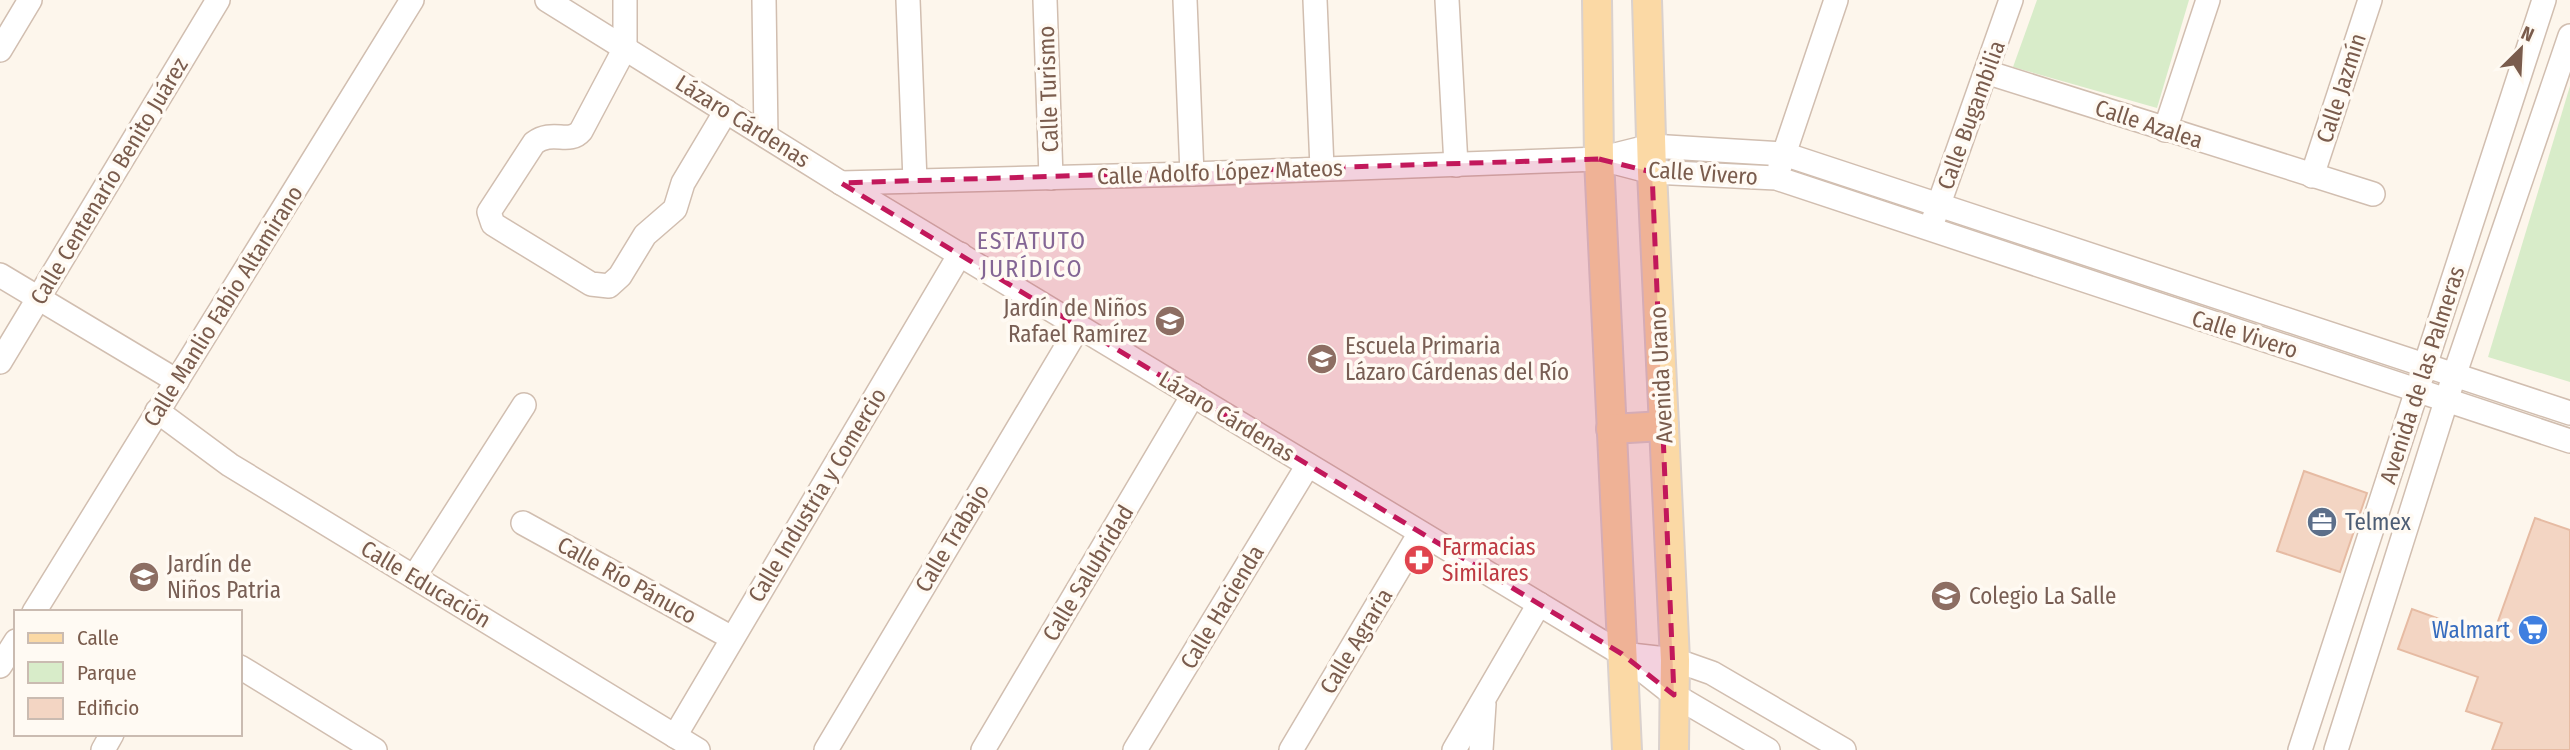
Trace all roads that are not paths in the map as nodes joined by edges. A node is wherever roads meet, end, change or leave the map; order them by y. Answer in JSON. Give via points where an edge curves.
{"nodes":[{"id":1,"x":30,"y":0,"type":"edge"},
{"id":2,"x":218,"y":0,"type":"edge"},
{"id":3,"x":412,"y":0,"type":"edge"},
{"id":4,"x":547,"y":0,"type":"edge"},
{"id":5,"x":625,"y":0,"type":"edge"},
{"id":6,"x":764,"y":0,"type":"edge"},
{"id":7,"x":908,"y":0,"type":"edge"},
{"id":8,"x":1045,"y":0,"type":"edge"},
{"id":9,"x":1185,"y":0,"type":"edge"},
{"id":10,"x":1315,"y":0,"type":"edge"},
{"id":11,"x":1447,"y":0,"type":"edge"},
{"id":12,"x":1597,"y":0,"type":"edge"},
{"id":13,"x":1647,"y":0,"type":"edge"},
{"id":14,"x":1836,"y":0,"type":"edge"},
{"id":15,"x":2011,"y":0,"type":"edge"},
{"id":16,"x":2208,"y":0,"type":"edge"},
{"id":17,"x":2370,"y":0,"type":"edge"},
{"id":18,"x":2544,"y":0,"type":"edge"},
{"id":19,"x":2570,"y":36,"type":"edge"},
{"id":20,"x":625,"y":48,"type":"junction"},
{"id":21,"x":0,"y":50,"type":"edge"},
{"id":22,"x":1986,"y":72,"type":"junction"},
{"id":23,"x":726,"y":111,"type":"junction"},
{"id":24,"x":2165,"y":130,"type":"junction"},
{"id":25,"x":766,"y":136,"type":"junction"},
{"id":26,"x":1784,"y":154,"type":"junction"},
{"id":27,"x":1599,"y":159,"type":"junction"},
{"id":28,"x":1651,"y":159,"type":"junction"},
{"id":29,"x":1456,"y":164,"type":"junction"},
{"id":30,"x":1322,"y":168,"type":"junction"},
{"id":31,"x":1192,"y":174,"type":"junction"},
{"id":32,"x":2312,"y":176,"type":"junction"},
{"id":33,"x":1051,"y":177,"type":"junction"},
{"id":34,"x":1776,"y":178,"type":"junction"},
{"id":35,"x":915,"y":181,"type":"junction"},
{"id":36,"x":841,"y":183,"type":"junction"},
{"id":37,"x":2373,"y":194,"type":"dead end"},
{"id":38,"x":1939,"y":205,"type":"junction"},
{"id":39,"x":1930,"y":229,"type":"junction"},
{"id":40,"x":2083,"y":253,"type":"junction"},
{"id":41,"x":960,"y":254,"type":"junction"},
{"id":42,"x":0,"y":275,"type":"edge"},
{"id":43,"x":2075,"y":278,"type":"junction"},
{"id":44,"x":2179,"y":285,"type":"junction"},
{"id":45,"x":39,"y":298,"type":"junction"},
{"id":46,"x":2171,"y":309,"type":"junction"},
{"id":47,"x":1079,"y":326,"type":"junction"},
{"id":48,"x":0,"y":362,"type":"edge"},
{"id":49,"x":2425,"y":366,"type":"junction"},
{"id":50,"x":2454,"y":376,"type":"junction"},
{"id":51,"x":177,"y":382,"type":"junction"},
{"id":52,"x":2415,"y":390,"type":"junction"},
{"id":53,"x":1193,"y":395,"type":"junction"},
{"id":54,"x":2447,"y":401,"type":"junction"},
{"id":55,"x":524,"y":405,"type":"dead end"},
{"id":56,"x":157,"y":411,"type":"junction"},
{"id":57,"x":2570,"y":413,"type":"edge"},
{"id":58,"x":1664,"y":426,"type":"junction"},
{"id":59,"x":1611,"y":429,"type":"junction"},
{"id":60,"x":2570,"y":441,"type":"edge"},
{"id":61,"x":1308,"y":465,"type":"junction"},
{"id":62,"x":523,"y":523,"type":"dead end"},
{"id":63,"x":1420,"y":533,"type":"junction"},
{"id":64,"x":414,"y":577,"type":"junction"},
{"id":65,"x":1539,"y":604,"type":"junction"},
{"id":66,"x":35,"y":610,"type":"edge"},
{"id":67,"x":732,"y":638,"type":"junction"},
{"id":68,"x":14,"y":644,"type":"edge"},
{"id":69,"x":1622,"y":654,"type":"junction"},
{"id":70,"x":1675,"y":660,"type":"junction"},
{"id":71,"x":0,"y":666,"type":"edge"},
{"id":72,"x":242,"y":668,"type":"edge"},
{"id":73,"x":1674,"y":695,"type":"junction"},
{"id":74,"x":1484,"y":701,"type":"junction"},
{"id":75,"x":2312,"y":711,"type":"junction"},
{"id":76,"x":2345,"y":722,"type":"junction"},
{"id":77,"x":675,"y":736,"type":"junction"},
{"id":78,"x":375,"y":750,"type":"edge"},
{"id":79,"x":698,"y":750,"type":"edge"},
{"id":80,"x":826,"y":750,"type":"edge"},
{"id":81,"x":983,"y":750,"type":"edge"},
{"id":82,"x":1135,"y":750,"type":"edge"},
{"id":83,"x":1291,"y":750,"type":"edge"},
{"id":84,"x":1454,"y":750,"type":"edge"},
{"id":85,"x":1481,"y":750,"type":"edge"},
{"id":86,"x":1627,"y":750,"type":"edge"},
{"id":87,"x":1674,"y":750,"type":"edge"},
{"id":88,"x":1768,"y":750,"type":"edge"},
{"id":89,"x":1844,"y":750,"type":"edge"},
{"id":90,"x":2300,"y":750,"type":"edge"},
{"id":91,"x":2336,"y":750,"type":"edge"}],
"edges":[{"from":1,"to":21,"type":"street"},
{"from":2,"to":45,"type":"street","name":"Calle Centenario Benito Juárez"},
{"from":3,"to":51,"type":"street","name":"Calle Manlio Fabio Altamirano"},
{"from":4,"to":20,"type":"street","name":"Lázaro Cárdenas"},
{"from":5,"to":20,"type":"street"},
{"from":6,"to":25,"type":"street"},
{"from":7,"to":35,"type":"street"},
{"from":8,"to":33,"type":"street","name":"Calle Turismo"},
{"from":9,"to":31,"type":"street"},
{"from":10,"to":30,"type":"street"},
{"from":11,"to":29,"type":"street"},
{"from":12,"to":27,"type":"main road"},
{"from":13,"to":28,"type":"main road","name":"Avenida Urano"},
{"from":14,"to":26,"type":"street"},
{"from":15,"to":22,"type":"street","name":"Calle Bugambilia"},
{"from":16,"to":24,"type":"street"},
{"from":17,"to":32,"type":"street","name":"Calle Jazmín"},
{"from":18,"to":49,"type":"street","name":"Avenida de las Palmeras"},
{"from":19,"to":50,"type":"street","name":"Avenida de las Palmeras"},
{"from":20,"to":23,"type":"street","name":"Lázaro Cárdenas"},
{"from":20,"to":23,"type":"street","via":[[577,136],[543,136],[534,143],[489,212],[493,225],[591,284],[609,286],[645,235],[675,209],[683,183]]},
{"from":22,"to":24,"type":"street","name":"Calle Azalea"},
{"from":22,"to":38,"type":"street","name":"Calle Bugambilia"},
{"from":23,"to":25,"type":"street","name":"Lázaro Cárdenas"},
{"from":24,"to":32,"type":"street","name":"Calle Azalea"},
{"from":25,"to":36,"type":"street","name":"Lázaro Cárdenas"},
{"from":26,"to":28,"type":"street","name":"Calle Vivero"},
{"from":26,"to":34,"type":"street"},
{"from":26,"to":38,"type":"street","name":"Calle Vivero"},
{"from":27,"to":28,"type":"street","name":"Calle Vivero"},
{"from":27,"to":29,"type":"street","name":"Calle Adolfo López Mateos"},
{"from":27,"to":59,"type":"main road"},
{"from":28,"to":34,"type":"street","name":"Calle Vivero"},
{"from":28,"to":58,"type":"main road","name":"Avenida Urano"},
{"from":29,"to":30,"type":"street","name":"Calle Adolfo López Mateos"},
{"from":30,"to":31,"type":"street","name":"Calle Adolfo López Mateos"},
{"from":31,"to":33,"type":"street","name":"Calle Adolfo López Mateos"},
{"from":32,"to":37,"type":"street","name":"Calle Azalea"},
{"from":33,"to":35,"type":"street","name":"Calle Adolfo López Mateos"},
{"from":34,"to":39,"type":"street","name":"Calle Vivero"},
{"from":35,"to":36,"type":"street","name":"Calle Adolfo López Mateos"},
{"from":36,"to":41,"type":"street","name":"Lázaro Cárdenas"},
{"from":38,"to":39,"type":"street","name":"Calle Bugambilia"},
{"from":38,"to":40,"type":"street","name":"Calle Vivero"},
{"from":39,"to":43,"type":"street","name":"Calle Vivero"},
{"from":40,"to":43,"type":"street"},
{"from":40,"to":44,"type":"street","name":"Calle Vivero"},
{"from":41,"to":47,"type":"street","name":"Lázaro Cárdenas"},
{"from":41,"to":67,"type":"street","name":"Calle Industria y Comercio"},
{"from":42,"to":45,"type":"street"},
{"from":43,"to":46,"type":"street","name":"Calle Vivero"},
{"from":44,"to":46,"type":"street"},
{"from":44,"to":49,"type":"street","name":"Calle Vivero"},
{"from":45,"to":48,"type":"street","name":"Calle Centenario Benito Juárez"},
{"from":45,"to":51,"type":"street"},
{"from":46,"to":52,"type":"street","name":"Calle Vivero"},
{"from":47,"to":53,"type":"street","name":"Lázaro Cárdenas"},
{"from":47,"to":80,"type":"street","name":"Calle Trabajo"},
{"from":49,"to":50,"type":"street","name":"Calle Vivero"},
{"from":49,"to":52,"type":"street","name":"Avenida de las Palmeras"},
{"from":50,"to":54,"type":"street","name":"Avenida de las Palmeras"},
{"from":50,"to":57,"type":"street","name":"Calle Vivero"},
{"from":51,"to":56,"type":"street","name":"Calle Manlio Fabio Altamirano"},
{"from":52,"to":54,"type":"street","name":"Calle Vivero"},
{"from":52,"to":75,"type":"street","name":"Avenida de las Palmeras"},
{"from":53,"to":61,"type":"street","name":"Lázaro Cárdenas"},
{"from":53,"to":81,"type":"street","name":"Calle Salubridad"},
{"from":54,"to":60,"type":"street","name":"Calle Vivero"},
{"from":54,"to":76,"type":"street","name":"Avenida de las Palmeras"},
{"from":55,"to":64,"type":"street"},
{"from":56,"to":64,"type":"street","name":"Calle Educación","via":[[230,465]]},
{"from":56,"to":66,"type":"street","name":"Calle Manlio Fabio Altamirano"},
{"from":58,"to":59,"type":"main road"},
{"from":58,"to":70,"type":"main road","name":"Avenida Urano"},
{"from":59,"to":69,"type":"main road"},
{"from":61,"to":63,"type":"street","name":"Lázaro Cárdenas"},
{"from":61,"to":82,"type":"street","name":"Calle Hacienda"},
{"from":62,"to":67,"type":"street","name":"Calle Río Pánuco"},
{"from":63,"to":65,"type":"street","name":"Lázaro Cárdenas"},
{"from":63,"to":83,"type":"street","name":"Calle Agraria"},
{"from":64,"to":77,"type":"street","name":"Calle Educación"},
{"from":65,"to":69,"type":"street","name":"Lázaro Cárdenas"},
{"from":65,"to":74,"type":"street"},
{"from":67,"to":77,"type":"street","name":"Calle Industria y Comercio"},
{"from":68,"to":71,"type":"street"},
{"from":69,"to":70,"type":"street"},
{"from":69,"to":73,"type":"street","name":"Lázaro Cárdenas"},
{"from":69,"to":86,"type":"main road"},
{"from":70,"to":73,"type":"main road","name":"Avenida Urano"},
{"from":70,"to":89,"type":"street","via":[[1712,673]]},
{"from":72,"to":78,"type":"street"},
{"from":73,"to":87,"type":"main road","name":"Avenida Urano"},
{"from":73,"to":88,"type":"street","name":"Lázaro Cárdenas"},
{"from":74,"to":84,"type":"street"},
{"from":74,"to":85,"type":"street"},
{"from":75,"to":76,"type":"street"},
{"from":75,"to":90,"type":"street","name":"Avenida de las Palmeras"},
{"from":76,"to":91,"type":"street","name":"Avenida de las Palmeras"},
{"from":77,"to":79,"type":"street","name":"Calle Educación"}]}
